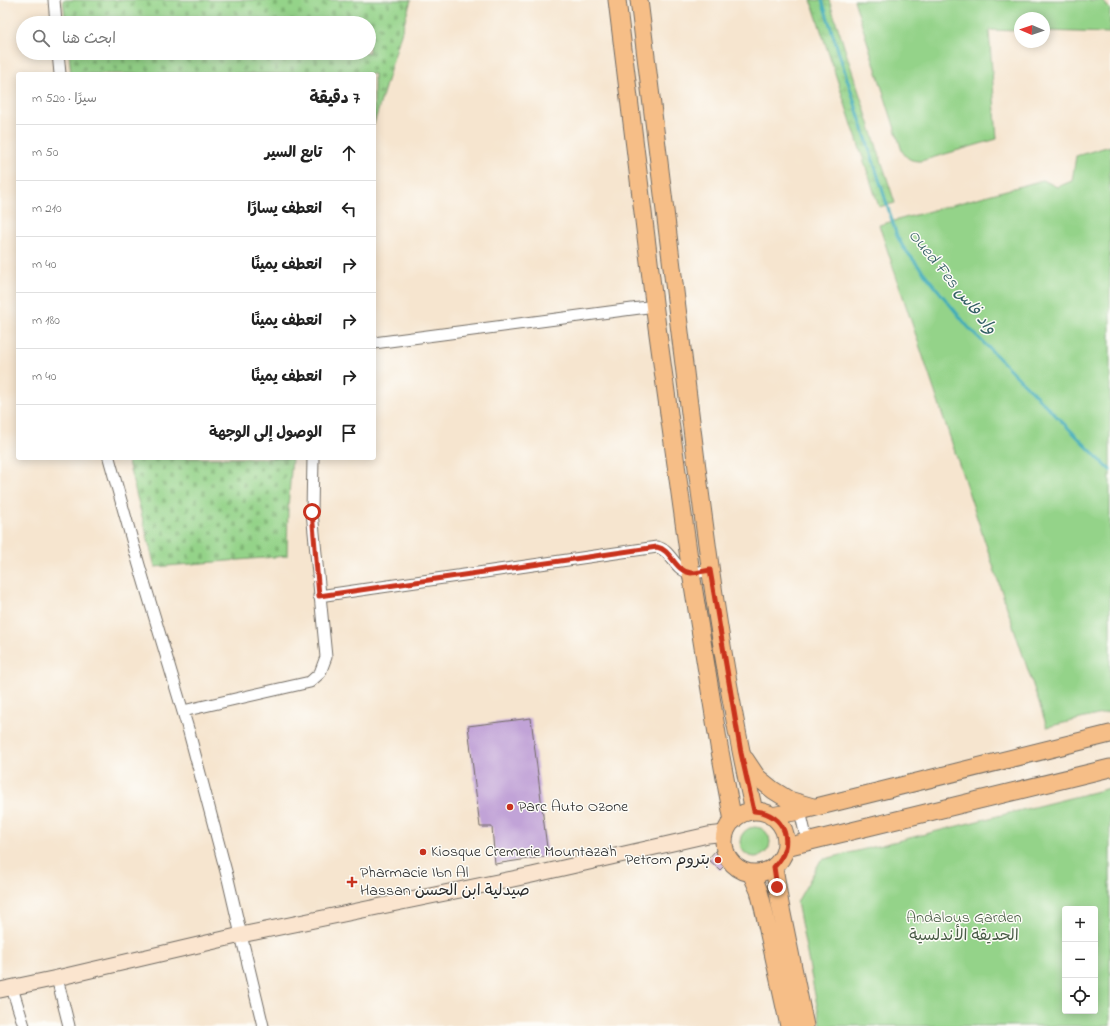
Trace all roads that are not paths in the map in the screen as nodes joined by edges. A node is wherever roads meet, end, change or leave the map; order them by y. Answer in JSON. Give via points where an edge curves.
{"nodes":[{"id":1,"x":54,"y":0,"type":"edge"},
{"id":2,"x":617,"y":0,"type":"edge"},
{"id":3,"x":639,"y":0,"type":"edge"},
{"id":4,"x":55,"y":16,"type":"edge"},
{"id":5,"x":59,"y":60,"type":"edge"},
{"id":6,"x":60,"y":72,"type":"edge"},
{"id":7,"x":671,"y":271,"type":"junction"},
{"id":8,"x":651,"y":277,"type":"junction"},
{"id":9,"x":655,"y":306,"type":"junction"},
{"id":10,"x":678,"y":323,"type":"junction"},
{"id":11,"x":657,"y":327,"type":"junction"},
{"id":12,"x":376,"y":343,"type":"edge"},
{"id":13,"x":110,"y":460,"type":"edge"},
{"id":14,"x":313,"y":460,"type":"edge"},
{"id":15,"x":710,"y":570,"type":"junction"},
{"id":16,"x":691,"y":573,"type":"junction"},
{"id":17,"x":319,"y":596,"type":"junction"},
{"id":18,"x":183,"y":711,"type":"junction"},
{"id":19,"x":1110,"y":734,"type":"edge"},
{"id":20,"x":741,"y":753,"type":"junction"},
{"id":21,"x":1110,"y":768,"type":"edge"},
{"id":22,"x":748,"y":784,"type":"junction"},
{"id":23,"x":727,"y":789,"type":"junction"},
{"id":24,"x":807,"y":809,"type":"junction"},
{"id":25,"x":754,"y":811,"type":"junction"},
{"id":26,"x":771,"y":816,"type":"junction"},
{"id":27,"x":730,"y":827,"type":"junction"},
{"id":28,"x":807,"y":841,"type":"junction"},
{"id":29,"x":786,"y":847,"type":"junction"},
{"id":30,"x":774,"y":867,"type":"junction"},
{"id":31,"x":751,"y":873,"type":"junction"},
{"id":32,"x":780,"y":904,"type":"junction"},
{"id":33,"x":763,"y":907,"type":"junction"},
{"id":34,"x":240,"y":936,"type":"junction"},
{"id":35,"x":57,"y":978,"type":"junction"},
{"id":36,"x":6,"y":989,"type":"edge"},
{"id":37,"x":24,"y":1026,"type":"edge"},
{"id":38,"x":69,"y":1026,"type":"edge"},
{"id":39,"x":263,"y":1026,"type":"edge"},
{"id":40,"x":789,"y":1026,"type":"edge"},
{"id":41,"x":805,"y":1026,"type":"edge"}],
"edges":[{"from":1,"to":4,"type":"street"},
{"from":2,"to":8,"type":"main road"},
{"from":3,"to":7,"type":"main road"},
{"from":5,"to":6,"type":"street"},
{"from":7,"to":8,"type":"main road"},
{"from":7,"to":10,"type":"main road"},
{"from":8,"to":9,"type":"main road"},
{"from":9,"to":11,"type":"main road"},
{"from":9,"to":12,"type":"street"},
{"from":10,"to":11,"type":"street"},
{"from":10,"to":15,"type":"main road"},
{"from":11,"to":16,"type":"main road"},
{"from":13,"to":18,"type":"street"},
{"from":14,"to":17,"type":"street","via":[[312,512]]},
{"from":15,"to":16,"type":"street"},
{"from":15,"to":20,"type":"main road"},
{"from":16,"to":17,"type":"street","via":[[680,569],[662,548],[657,547]]},
{"from":16,"to":23,"type":"main road"},
{"from":17,"to":18,"type":"street","via":[[326,657],[320,674],[310,682]]},
{"from":18,"to":34,"type":"street","via":[[228,879]]},
{"from":19,"to":24,"type":"main road"},
{"from":20,"to":22,"type":"main road"},
{"from":20,"to":24,"type":"main road","via":[[757,777],[773,790]]},
{"from":21,"to":28,"type":"main road"},
{"from":22,"to":23,"type":"street"},
{"from":22,"to":25,"type":"main road"},
{"from":23,"to":27,"type":"main road"},
{"from":24,"to":26,"type":"main road"},
{"from":24,"to":28,"type":"street"},
{"from":25,"to":26,"type":"main road"},
{"from":25,"to":27,"type":"main road","via":[[743,814]]},
{"from":26,"to":29,"type":"main road","via":[[783,829]]},
{"from":27,"to":31,"type":"main road","via":[[725,848],[728,855],[737,867]]},
{"from":27,"to":34,"type":"street","via":[[532,875]]},
{"from":28,"to":29,"type":"main road"},
{"from":29,"to":30,"type":"main road","via":[[784,855]]},
{"from":30,"to":31,"type":"main road","via":[[759,873]]},
{"from":30,"to":32,"type":"main road"},
{"from":31,"to":33,"type":"main road"},
{"from":32,"to":33,"type":"street"},
{"from":32,"to":41,"type":"main road"},
{"from":33,"to":40,"type":"main road"},
{"from":34,"to":35,"type":"street"},
{"from":34,"to":39,"type":"street"},
{"from":35,"to":36,"type":"street"},
{"from":35,"to":38,"type":"street"},
{"from":36,"to":37,"type":"street"}]}
